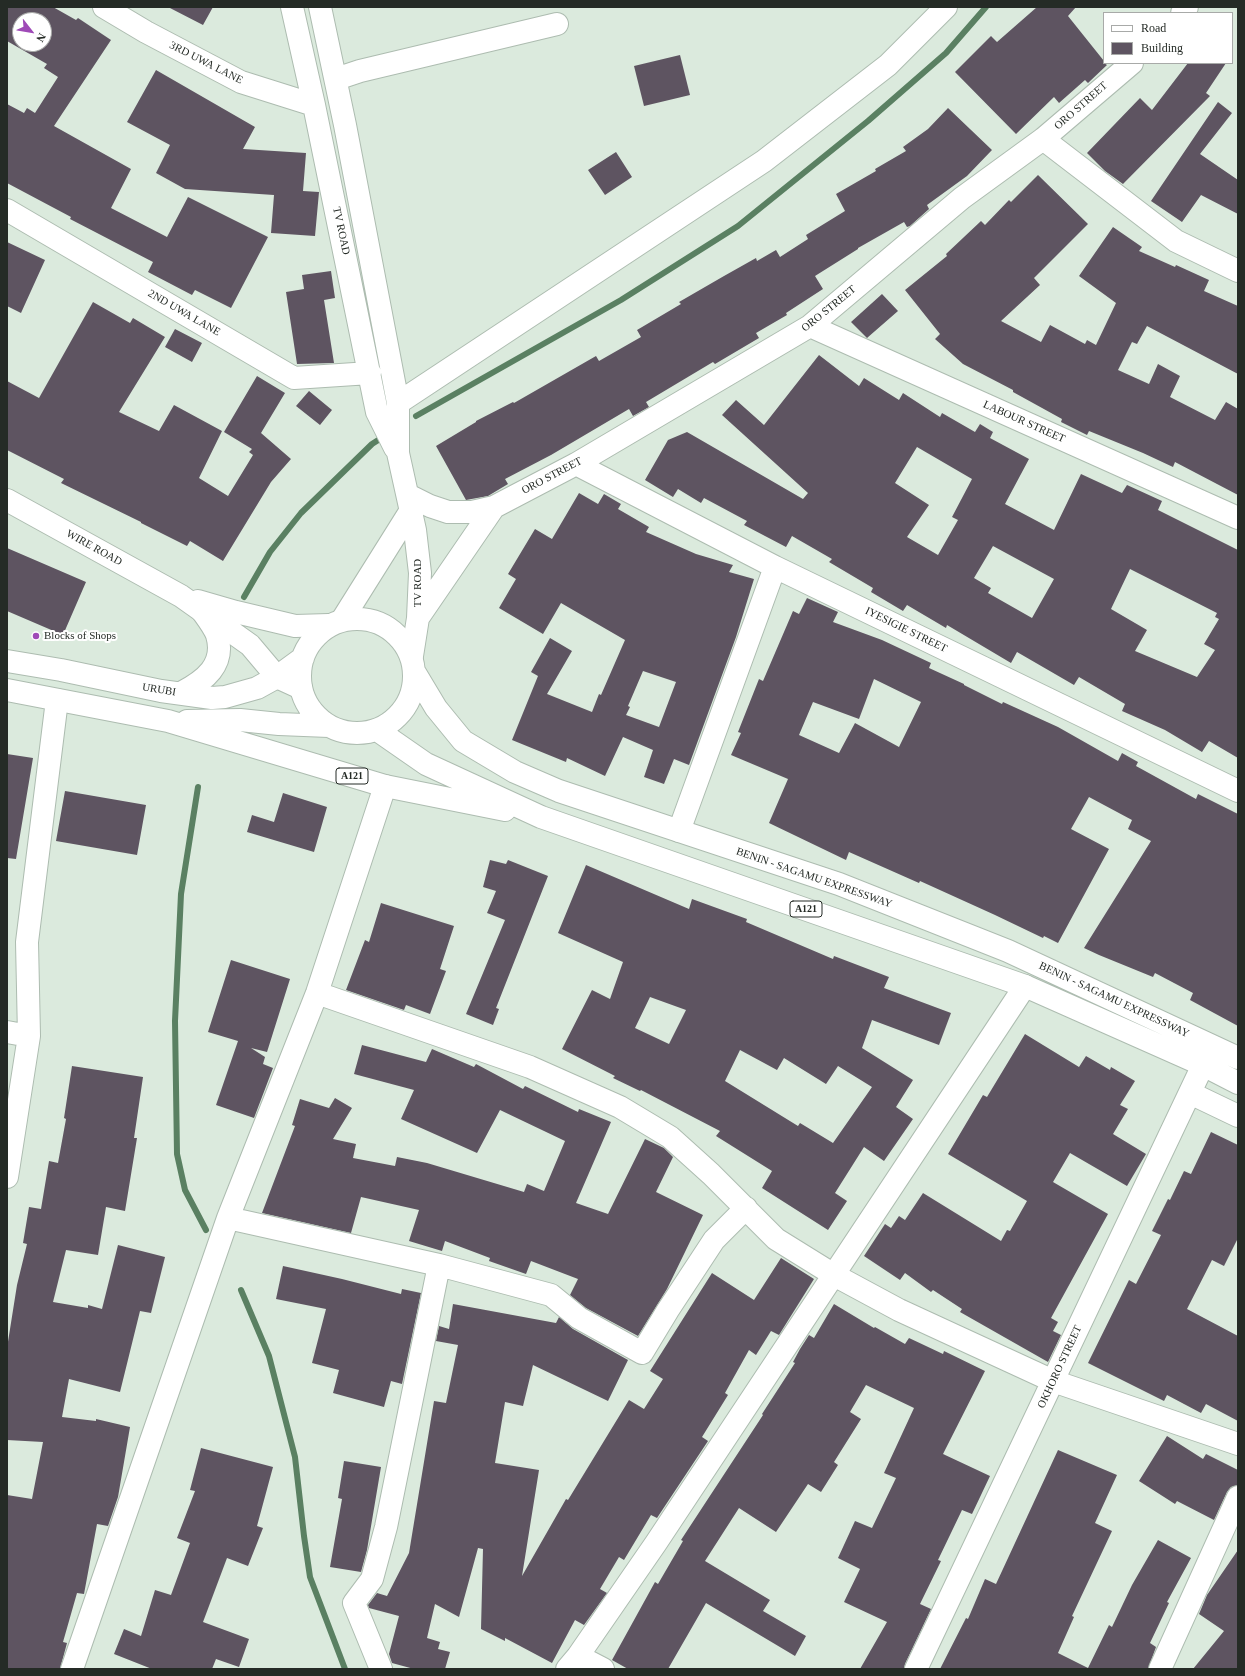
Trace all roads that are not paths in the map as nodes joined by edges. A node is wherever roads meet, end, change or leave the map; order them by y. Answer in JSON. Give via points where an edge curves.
{"nodes":[{"id":1,"x":104,"y":7,"type":"edge"},
{"id":2,"x":292,"y":7,"type":"edge"},
{"id":3,"x":320,"y":7,"type":"edge"},
{"id":4,"x":946,"y":7,"type":"edge"},
{"id":5,"x":557,"y":24,"type":"dead end"},
{"id":6,"x":1131,"y":64,"type":"edge"},
{"id":7,"x":336,"y":79,"type":"junction"},
{"id":8,"x":314,"y":105,"type":"junction"},
{"id":9,"x":1043,"y":139,"type":"junction"},
{"id":10,"x":7,"y":210,"type":"edge"},
{"id":11,"x":1238,"y":271,"type":"edge"},
{"id":12,"x":810,"y":326,"type":"junction"},
{"id":13,"x":370,"y":372,"type":"junction"},
{"id":14,"x":398,"y":403,"type":"junction"},
{"id":15,"x":398,"y":453,"type":"junction"},
{"id":16,"x":576,"y":464,"type":"junction"},
{"id":17,"x":7,"y":500,"type":"edge"},
{"id":18,"x":410,"y":502,"type":"junction"},
{"id":19,"x":494,"y":507,"type":"junction"},
{"id":20,"x":1238,"y":518,"type":"edge"},
{"id":21,"x":775,"y":567,"type":"junction"},
{"id":22,"x":181,"y":596,"type":"junction"},
{"id":23,"x":202,"y":611,"type":"junction"},
{"id":24,"x":418,"y":618,"type":"junction"},
{"id":25,"x":336,"y":623,"type":"junction"},
{"id":26,"x":302,"y":658,"type":"junction"},
{"id":27,"x":7,"y":661,"type":"edge"},
{"id":28,"x":414,"y":665,"type":"junction"},
{"id":29,"x":277,"y":677,"type":"junction"},
{"id":30,"x":301,"y":688,"type":"junction"},
{"id":31,"x":7,"y":690,"type":"edge"},
{"id":32,"x":181,"y":693,"type":"junction"},
{"id":33,"x":57,"y":700,"type":"junction"},
{"id":34,"x":168,"y":721,"type":"junction"},
{"id":35,"x":329,"y":726,"type":"junction"},
{"id":36,"x":377,"y":730,"type":"junction"},
{"id":37,"x":385,"y":786,"type":"junction"},
{"id":38,"x":1238,"y":791,"type":"edge"},
{"id":39,"x":541,"y":817,"type":"junction"},
{"id":40,"x":679,"y":831,"type":"junction"},
{"id":41,"x":1025,"y":986,"type":"junction"},
{"id":42,"x":318,"y":993,"type":"junction"},
{"id":43,"x":7,"y":1032,"type":"edge"},
{"id":44,"x":29,"y":1036,"type":"junction"},
{"id":45,"x":1238,"y":1058,"type":"edge"},
{"id":46,"x":1203,"y":1065,"type":"junction"},
{"id":47,"x":1238,"y":1083,"type":"edge"},
{"id":48,"x":1190,"y":1092,"type":"junction"},
{"id":49,"x":1238,"y":1116,"type":"edge"},
{"id":50,"x":7,"y":1177,"type":"edge"},
{"id":51,"x":746,"y":1208,"type":"junction"},
{"id":52,"x":228,"y":1218,"type":"junction"},
{"id":53,"x":438,"y":1265,"type":"junction"},
{"id":54,"x":834,"y":1276,"type":"junction"},
{"id":55,"x":1054,"y":1381,"type":"junction"},
{"id":56,"x":1238,"y":1444,"type":"edge"},
{"id":57,"x":1238,"y":1497,"type":"edge"},
{"id":58,"x":573,"y":1663,"type":"edge"},
{"id":59,"x":72,"y":1669,"type":"edge"},
{"id":60,"x":381,"y":1669,"type":"edge"},
{"id":61,"x":603,"y":1669,"type":"edge"},
{"id":62,"x":916,"y":1669,"type":"edge"},
{"id":63,"x":1160,"y":1669,"type":"edge"}],
"edges":[{"from":1,"to":8,"type":"main road","name":"3RD UWA LANE","via":[[241,82]]},
{"from":2,"to":8,"type":"main road","name":"TV ROAD"},
{"from":3,"to":7,"type":"main road","name":"TV ROAD"},
{"from":4,"to":14,"type":"main road","via":[[888,65],[764,161]]},
{"from":5,"to":7,"type":"main road"},
{"from":6,"to":9,"type":"main road","name":"ORO STREET"},
{"from":7,"to":14,"type":"main road","name":"TV ROAD"},
{"from":8,"to":13,"type":"main road","name":"TV ROAD"},
{"from":9,"to":11,"type":"main road","via":[[1176,241]]},
{"from":9,"to":12,"type":"main road","name":"ORO STREET","via":[[962,198]]},
{"from":10,"to":13,"type":"main road","name":"2ND UWA LANE","via":[[294,378]]},
{"from":12,"to":16,"type":"main road","name":"ORO STREET"},
{"from":12,"to":20,"type":"main road","name":"LABOUR STREET"},
{"from":13,"to":15,"type":"main road","name":"TV ROAD","via":[[377,412]]},
{"from":14,"to":15,"type":"main road","name":"TV ROAD"},
{"from":15,"to":18,"type":"main road","name":"TV ROAD"},
{"from":16,"to":19,"type":"main road","name":"ORO STREET"},
{"from":16,"to":21,"type":"main road","name":"IYESIGIE STREET"},
{"from":17,"to":22,"type":"main road","name":"WIRE ROAD"},
{"from":18,"to":19,"type":"main road","name":"ORO STREET","via":[[448,512],[472,512]]},
{"from":18,"to":24,"type":"main road","name":"TV ROAD","via":[[420,573]]},
{"from":18,"to":25,"type":"main road"},
{"from":19,"to":24,"type":"main road","name":"ORO STREET"},
{"from":21,"to":38,"type":"main road","name":"IYESIGIE STREET"},
{"from":21,"to":40,"type":"main road"},
{"from":22,"to":23,"type":"main road","name":"WIRE ROAD"},
{"from":22,"to":25,"type":"main road","name":"WIRE ROAD","via":[[294,626]]},
{"from":23,"to":29,"type":"main road","name":"WIRE ROAD","via":[[250,645]]},
{"from":23,"to":32,"type":"main road","via":[[216,634],[220,649],[216,664],[208,675],[197,685]]},
{"from":24,"to":28,"type":"main road","name":"TV ROAD"},
{"from":25,"to":26,"type":"main road","number":"A121","via":[[313,640]]},
{"from":25,"to":28,"type":"main road","via":[[364,618],[384,624],[401,637]]},
{"from":26,"to":29,"type":"main road","name":"URUBI","number":"A121"},
{"from":26,"to":30,"type":"main road","number":"A121"},
{"from":27,"to":32,"type":"main road","name":"URUBI","number":"A121"},
{"from":28,"to":36,"type":"main road","number":"A121","via":[[413,692],[405,708],[393,721]]},
{"from":28,"to":40,"type":"main road","name":"BENIN - SAGAMU EXPRESSWAY","via":[[436,708],[463,741],[516,772],[559,791]]},
{"from":29,"to":30,"type":"main road","name":"WIRE ROAD"},
{"from":29,"to":32,"type":"main road","name":"URUBI","number":"A121","via":[[251,690],[225,698]]},
{"from":30,"to":35,"type":"main road","number":"A121","via":[[306,703],[316,716]]},
{"from":31,"to":33,"type":"main road","number":"A121"},
{"from":33,"to":34,"type":"main road","number":"A121"},
{"from":33,"to":44,"type":"main road","via":[[27,942]]},
{"from":34,"to":35,"type":"main road","number":"A121","via":[[240,720]]},
{"from":34,"to":37,"type":"main road","number":"A121"},
{"from":35,"to":36,"type":"main road","number":"A121","via":[[344,732],[361,734]]},
{"from":36,"to":39,"type":"main road","number":"A121","via":[[426,764]]},
{"from":37,"to":39,"type":"main road","number":"A121"},
{"from":37,"to":42,"type":"main road"},
{"from":39,"to":41,"type":"main road","number":"A121"},
{"from":40,"to":45,"type":"main road","name":"BENIN - SAGAMU EXPRESSWAY","via":[[839,884],[1008,951]]},
{"from":41,"to":46,"type":"main road","number":"A121"},
{"from":41,"to":54,"type":"main road"},
{"from":42,"to":51,"type":"main road","via":[[530,1067],[620,1107],[670,1137]]},
{"from":42,"to":52,"type":"main road"},
{"from":43,"to":44,"type":"main road"},
{"from":44,"to":50,"type":"main road"},
{"from":46,"to":47,"type":"main road","number":"A121"},
{"from":46,"to":48,"type":"main road","name":"OKHORO STREET"},
{"from":48,"to":49,"type":"main road"},
{"from":48,"to":55,"type":"main road","name":"OKHORO STREET"},
{"from":51,"to":53,"type":"main road","via":[[714,1240],[642,1353],[579,1318],[551,1295]]},
{"from":51,"to":54,"type":"main road","via":[[776,1239]]},
{"from":52,"to":53,"type":"main road"},
{"from":52,"to":59,"type":"main road"},
{"from":53,"to":60,"type":"main road","via":[[386,1527],[372,1580],[354,1603]]},
{"from":54,"to":55,"type":"main road","via":[[899,1310]]},
{"from":54,"to":58,"type":"main road"},
{"from":55,"to":56,"type":"main road"},
{"from":55,"to":62,"type":"main road","name":"OKHORO STREET"},
{"from":57,"to":63,"type":"main road"},
{"from":58,"to":61,"type":"main road"}]}
